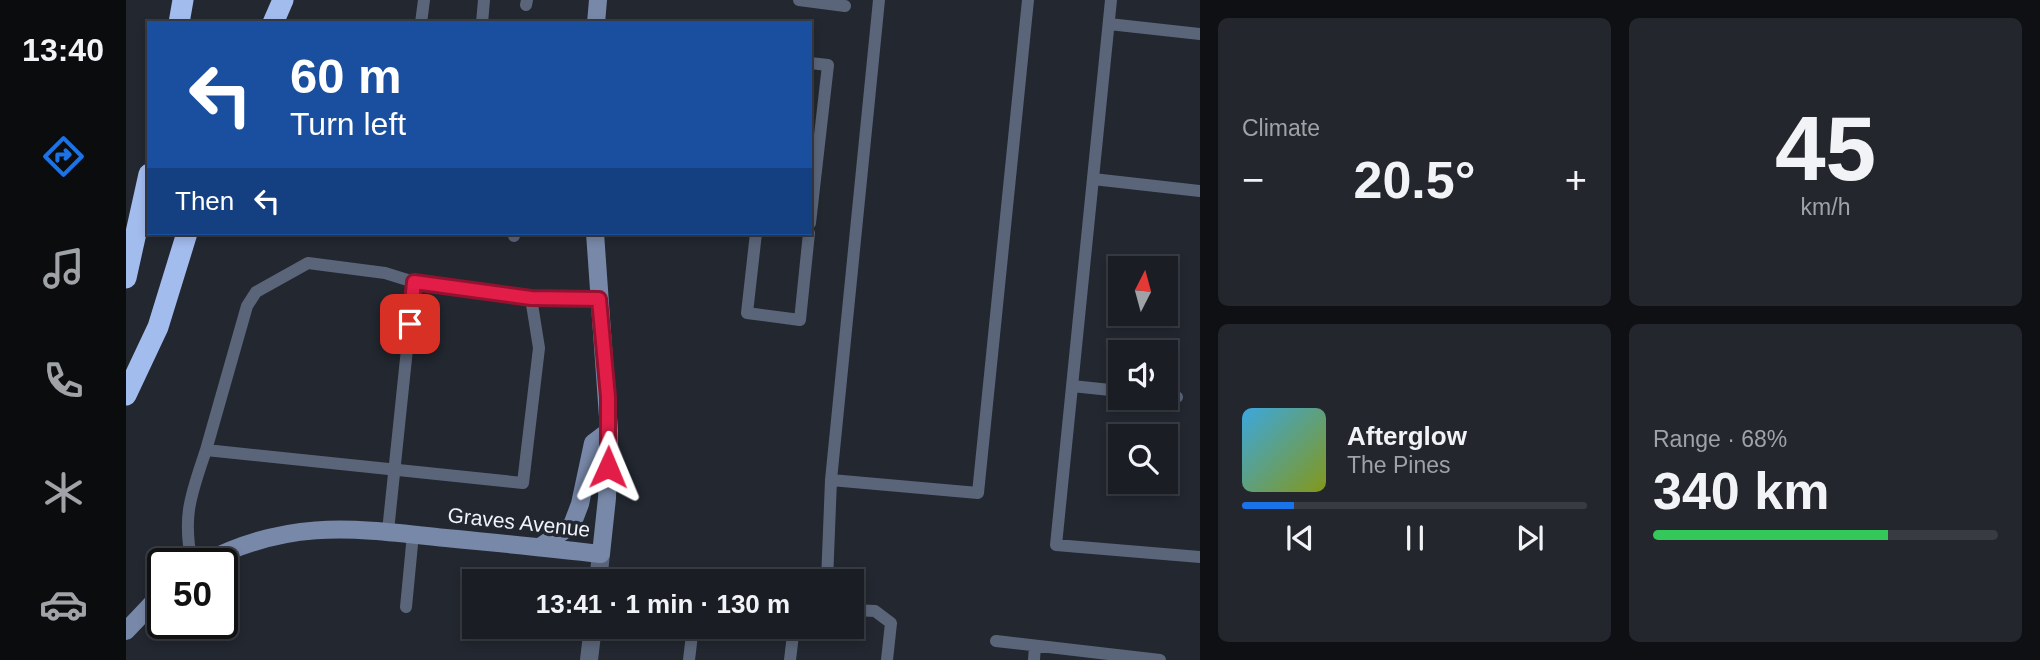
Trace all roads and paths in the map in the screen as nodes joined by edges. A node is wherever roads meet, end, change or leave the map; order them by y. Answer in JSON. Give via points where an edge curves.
{"nodes":[{"id":1,"x":183,"y":0,"type":"edge"},
{"id":2,"x":283,"y":0,"type":"edge"},
{"id":3,"x":424,"y":0,"type":"edge"},
{"id":4,"x":485,"y":0,"type":"edge"},
{"id":5,"x":598,"y":0,"type":"edge"},
{"id":6,"x":799,"y":0,"type":"edge"},
{"id":7,"x":879,"y":0,"type":"edge"},
{"id":8,"x":1028,"y":0,"type":"edge"},
{"id":9,"x":1111,"y":0,"type":"edge"},
{"id":10,"x":845,"y":6,"type":"dead end"},
{"id":11,"x":179,"y":21,"type":"edge"},
{"id":12,"x":274,"y":21,"type":"edge"},
{"id":13,"x":421,"y":21,"type":"edge"},
{"id":14,"x":482,"y":21,"type":"edge"},
{"id":15,"x":596,"y":21,"type":"edge"},
{"id":16,"x":1109,"y":24,"type":"junction"},
{"id":17,"x":1200,"y":34,"type":"edge"},
{"id":18,"x":812,"y":63,"type":"edge"},
{"id":19,"x":1093,"y":179,"type":"junction"},
{"id":20,"x":147,"y":183,"type":"edge"},
{"id":21,"x":1200,"y":191,"type":"edge"},
{"id":22,"x":812,"y":205,"type":"edge"},
{"id":23,"x":186,"y":235,"type":"edge"},
{"id":24,"x":595,"y":235,"type":"edge"},
{"id":25,"x":756,"y":235,"type":"edge"},
{"id":26,"x":809,"y":235,"type":"edge"},
{"id":27,"x":126,"y":278,"type":"edge"},
{"id":28,"x":414,"y":282,"type":"junction"},
{"id":29,"x":531,"y":298,"type":"junction"},
{"id":30,"x":599,"y":299,"type":"junction"},
{"id":31,"x":1072,"y":386,"type":"junction"},
{"id":32,"x":1108,"y":390,"type":"edge"},
{"id":33,"x":126,"y":395,"type":"edge"},
{"id":34,"x":609,"y":431,"type":"junction"},
{"id":35,"x":206,"y":450,"type":"junction"},
{"id":36,"x":395,"y":471,"type":"junction"},
{"id":37,"x":831,"y":480,"type":"junction"},
{"id":38,"x":388,"y":531,"type":"junction"},
{"id":39,"x":413,"y":534,"type":"junction"},
{"id":40,"x":189,"y":548,"type":"edge"},
{"id":41,"x":235,"y":548,"type":"edge"},
{"id":42,"x":540,"y":548,"type":"junction"},
{"id":43,"x":601,"y":554,"type":"junction"},
{"id":44,"x":1200,"y":557,"type":"edge"},
{"id":45,"x":599,"y":569,"type":"edge"},
{"id":46,"x":827,"y":569,"type":"edge"},
{"id":47,"x":406,"y":607,"type":"dead end"},
{"id":48,"x":147,"y":609,"type":"edge"},
{"id":49,"x":864,"y":611,"type":"edge"},
{"id":50,"x":126,"y":631,"type":"edge"},
{"id":51,"x":591,"y":639,"type":"edge"},
{"id":52,"x":691,"y":639,"type":"edge"},
{"id":53,"x":792,"y":639,"type":"edge"},
{"id":54,"x":996,"y":641,"type":"dead end"},
{"id":55,"x":1035,"y":646,"type":"junction"},
{"id":56,"x":589,"y":660,"type":"edge"},
{"id":57,"x":689,"y":660,"type":"edge"},
{"id":58,"x":790,"y":660,"type":"edge"},
{"id":59,"x":887,"y":660,"type":"edge"},
{"id":60,"x":1034,"y":660,"type":"edge"},
{"id":61,"x":1159,"y":660,"type":"edge"}],
"edges":[{"from":1,"to":11,"type":"highway"},
{"from":2,"to":12,"type":"highway"},
{"from":3,"to":13,"type":"lane"},
{"from":4,"to":14,"type":"lane"},
{"from":5,"to":15,"type":"main road"},
{"from":6,"to":10,"type":"lane"},
{"from":7,"to":37,"type":"lane"},
{"from":8,"to":37,"type":"lane","via":[[978,493]]},
{"from":9,"to":16,"type":"lane"},
{"from":16,"to":17,"type":"lane"},
{"from":16,"to":19,"type":"lane"},
{"from":18,"to":22,"type":"lane","via":[[828,65]]},
{"from":19,"to":21,"type":"lane"},
{"from":19,"to":31,"type":"lane"},
{"from":20,"to":27,"type":"highway"},
{"from":23,"to":33,"type":"highway","via":[[158,327]]},
{"from":24,"to":30,"type":"main road","name":"Graves Avenue"},
{"from":25,"to":26,"type":"lane","via":[[747,313],[800,320]]},
{"from":28,"to":29,"type":"lane"},
{"from":28,"to":35,"type":"lane","via":[[385,273],[307,263],[256,292],[247,306]]},
{"from":28,"to":36,"type":"lane"},
{"from":29,"to":30,"type":"lane"},
{"from":29,"to":36,"type":"lane","via":[[539,348],[523,483]]},
{"from":30,"to":34,"type":"main road","name":"Graves Avenue"},
{"from":31,"to":32,"type":"lane"},
{"from":31,"to":44,"type":"lane","via":[[1055,545]]},
{"from":34,"to":42,"type":"main road","via":[[593,443],[572,526]]},
{"from":34,"to":43,"type":"main road","name":"Graves Avenue"},
{"from":35,"to":36,"type":"lane"},
{"from":35,"to":40,"type":"lane","via":[[188,503]]},
{"from":36,"to":38,"type":"lane"},
{"from":37,"to":46,"type":"lane"},
{"from":38,"to":39,"type":"main road","name":"Graves Avenue"},
{"from":38,"to":41,"type":"main road","name":"Graves Avenue","via":[[301,530]]},
{"from":39,"to":42,"type":"main road","name":"Graves Avenue"},
{"from":39,"to":47,"type":"lane"},
{"from":42,"to":43,"type":"main road","name":"Graves Avenue"},
{"from":43,"to":45,"type":"street"},
{"from":48,"to":50,"type":"main road"},
{"from":49,"to":59,"type":"lane","via":[[875,611],[891,623]]},
{"from":51,"to":56,"type":"street"},
{"from":52,"to":57,"type":"lane"},
{"from":53,"to":58,"type":"lane"},
{"from":54,"to":55,"type":"lane"},
{"from":55,"to":60,"type":"lane"},
{"from":55,"to":61,"type":"lane"}]}
